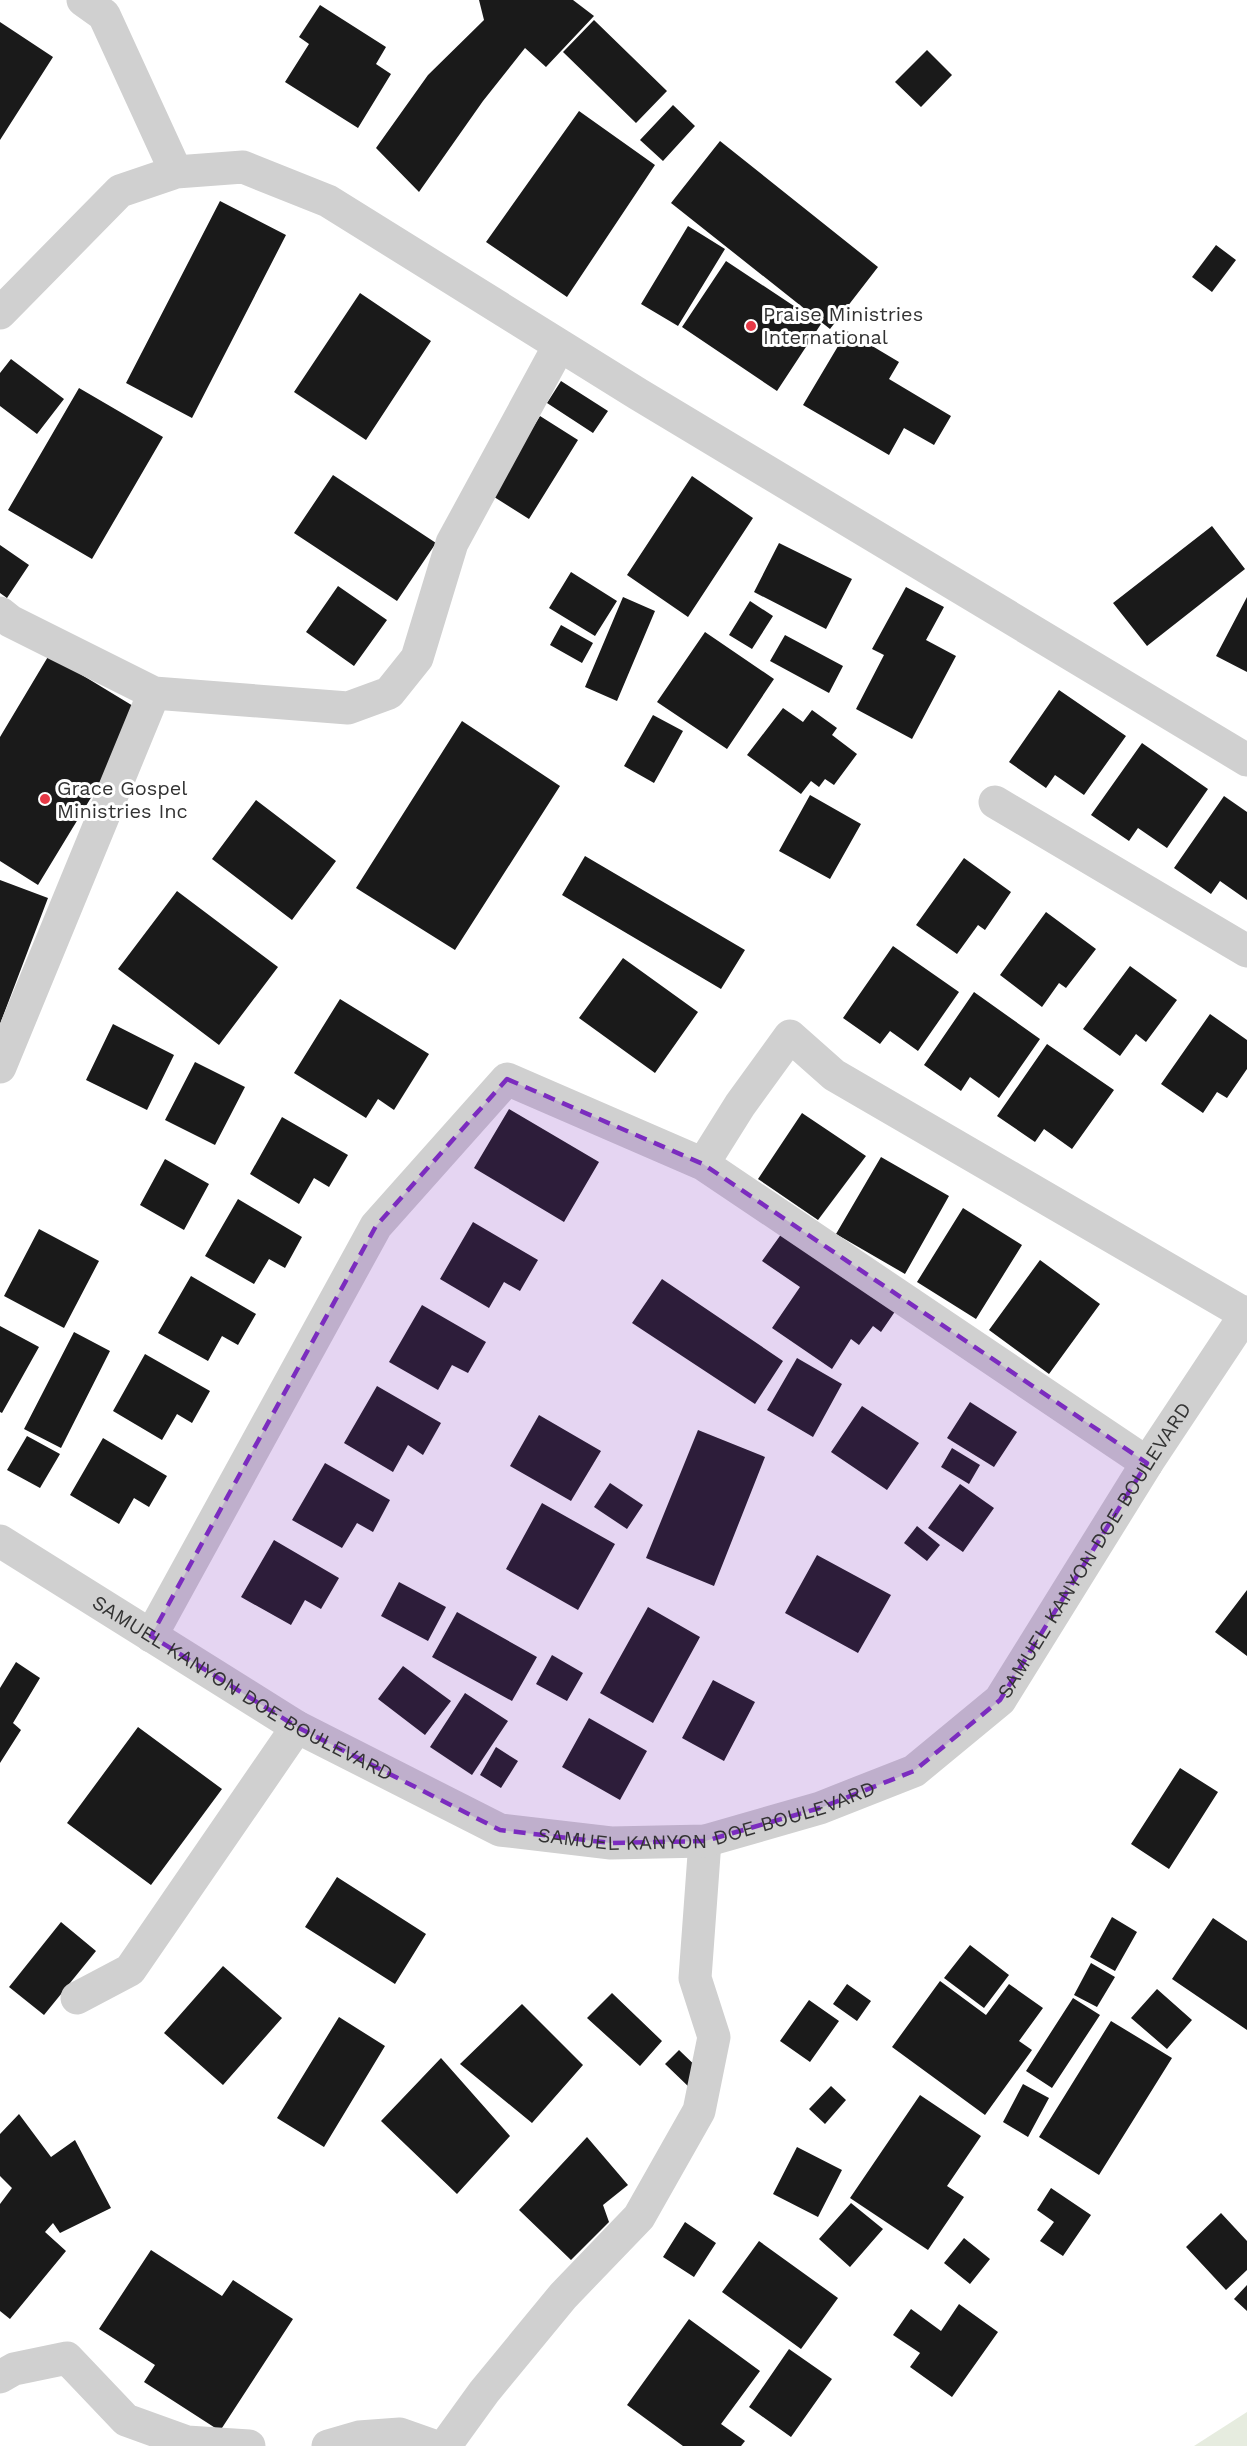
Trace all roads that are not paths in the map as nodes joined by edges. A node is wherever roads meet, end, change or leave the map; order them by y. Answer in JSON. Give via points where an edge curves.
{"nodes":[{"id":1,"x":83,"y":0,"type":"edge"},
{"id":2,"x":176,"y":172,"type":"junction"},
{"id":3,"x":0,"y":313,"type":"edge"},
{"id":4,"x":559,"y":345,"type":"junction"},
{"id":5,"x":0,"y":613,"type":"edge"},
{"id":6,"x":154,"y":693,"type":"junction"},
{"id":7,"x":1247,"y":760,"type":"edge"},
{"id":8,"x":995,"y":802,"type":"dead end"},
{"id":9,"x":1247,"y":951,"type":"edge"},
{"id":10,"x":0,"y":1067,"type":"edge"},
{"id":11,"x":703,"y":1164,"type":"junction"},
{"id":12,"x":1246,"y":1313,"type":"edge"},
{"id":13,"x":1147,"y":1463,"type":"junction"},
{"id":14,"x":0,"y":1542,"type":"edge"},
{"id":15,"x":151,"y":1636,"type":"junction"},
{"id":16,"x":297,"y":1727,"type":"junction"},
{"id":17,"x":705,"y":1841,"type":"junction"},
{"id":18,"x":76,"y":1998,"type":"dead end"},
{"id":19,"x":0,"y":2377,"type":"edge"},
{"id":20,"x":249,"y":2446,"type":"edge"},
{"id":21,"x":328,"y":2446,"type":"edge"},
{"id":22,"x":434,"y":2446,"type":"edge"},
{"id":23,"x":445,"y":2446,"type":"edge"}],
"edges":[{"from":1,"to":2,"type":"street","via":[[104,15]]},
{"from":2,"to":3,"type":"street","via":[[120,191]]},
{"from":2,"to":4,"type":"street","via":[[243,168],[328,201]]},
{"from":4,"to":6,"type":"street","via":[[452,543],[417,658],[389,693],[348,708]]},
{"from":4,"to":7,"type":"street"},
{"from":5,"to":6,"type":"street"},
{"from":6,"to":10,"type":"street"},
{"from":8,"to":9,"type":"street"},
{"from":11,"to":12,"type":"street","via":[[790,1036],[834,1075]]},
{"from":11,"to":13,"type":"street"},
{"from":11,"to":15,"type":"street","via":[[507,1079],[376,1226]]},
{"from":12,"to":13,"type":"street","name":"SAMUEL KANYON DOE BOULEVARD"},
{"from":13,"to":17,"type":"street","name":"SAMUEL KANYON DOE BOULEVARD","via":[[1000,1700],[914,1771],[820,1808]]},
{"from":14,"to":15,"type":"street","name":"SAMUEL KANYON DOE BOULEVARD"},
{"from":15,"to":16,"type":"street","name":"SAMUEL KANYON DOE BOULEVARD"},
{"from":16,"to":17,"type":"street","name":"SAMUEL KANYON DOE BOULEVARD","via":[[500,1830],[611,1843]]},
{"from":16,"to":18,"type":"street","via":[[130,1970]]},
{"from":17,"to":23,"type":"street","via":[[695,1978],[714,2037],[699,2111],[639,2217],[562,2296]]},
{"from":19,"to":20,"type":"street","via":[[14,2369],[67,2358],[126,2420],[188,2442]]},
{"from":21,"to":22,"type":"street","via":[[358,2437],[400,2434]]}]}
